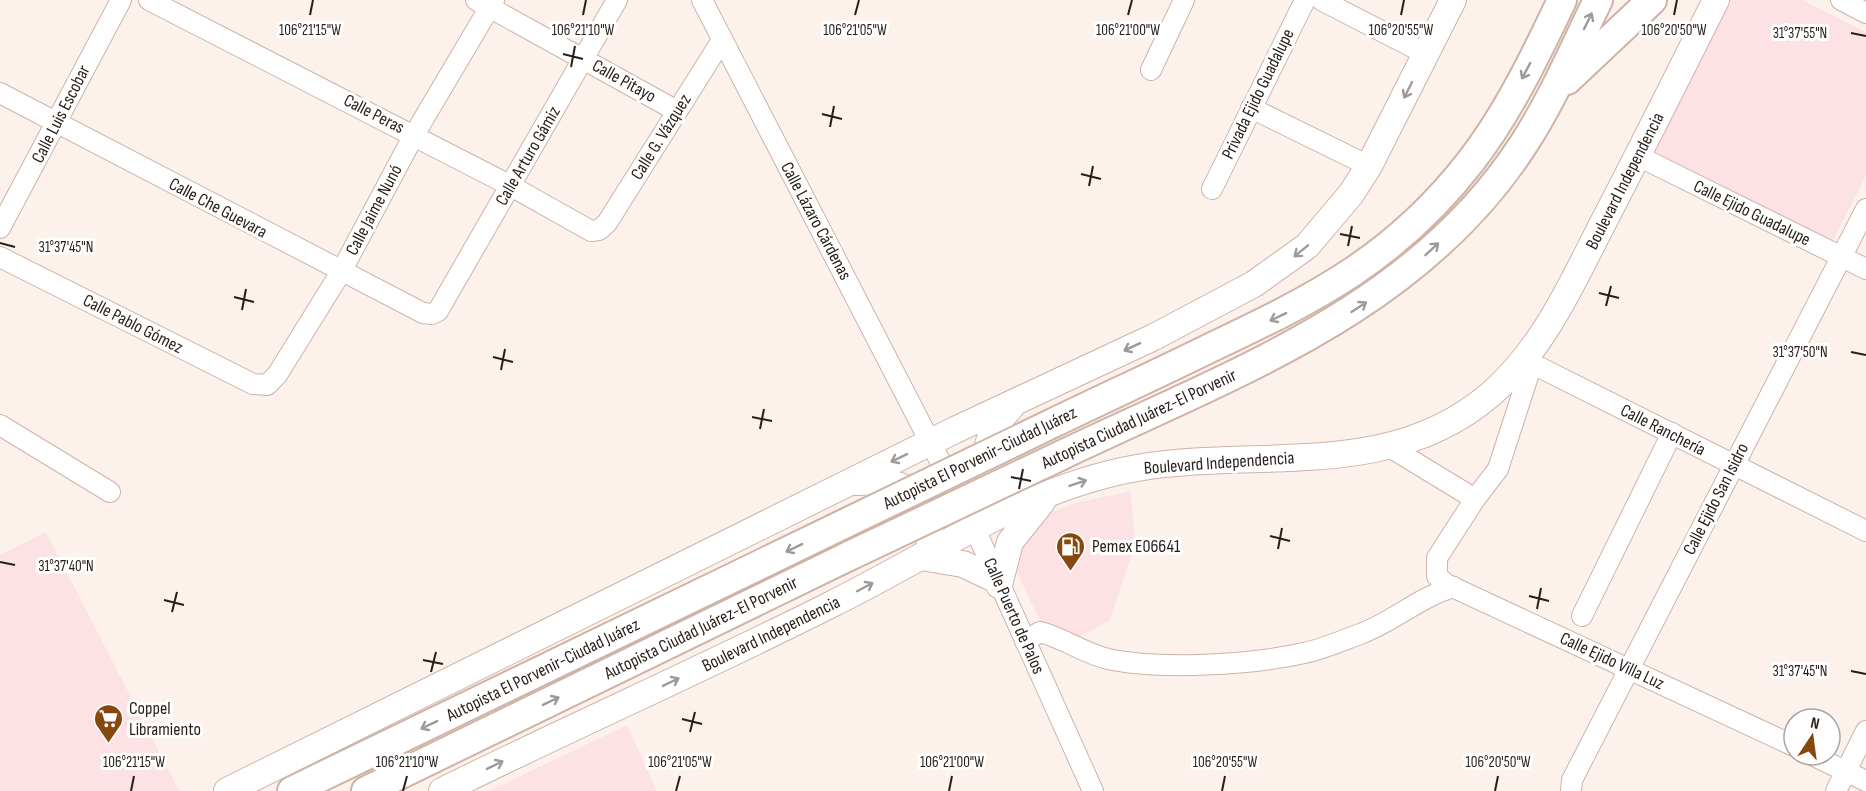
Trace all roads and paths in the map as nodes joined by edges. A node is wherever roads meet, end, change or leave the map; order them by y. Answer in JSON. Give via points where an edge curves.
{"nodes":[{"id":1,"x":121,"y":0,"type":"edge"},
{"id":2,"x":149,"y":0,"type":"edge"},
{"id":3,"x":617,"y":0,"type":"edge"},
{"id":4,"x":702,"y":0,"type":"edge"},
{"id":5,"x":1184,"y":0,"type":"edge"},
{"id":6,"x":1305,"y":0,"type":"edge"},
{"id":7,"x":1321,"y":0,"type":"edge"},
{"id":8,"x":1453,"y":0,"type":"edge"},
{"id":9,"x":1562,"y":0,"type":"edge"},
{"id":10,"x":1598,"y":0,"type":"edge"},
{"id":11,"x":1652,"y":0,"type":"edge"},
{"id":12,"x":1716,"y":0,"type":"edge"},
{"id":13,"x":1841,"y":0,"type":"edge"},
{"id":14,"x":487,"y":2,"type":"edge"},
{"id":15,"x":1866,"y":13,"type":"edge"},
{"id":16,"x":722,"y":40,"type":"junction"},
{"id":17,"x":1426,"y":54,"type":"junction"},
{"id":18,"x":583,"y":58,"type":"junction"},
{"id":19,"x":1151,"y":70,"type":"dead end"},
{"id":20,"x":0,"y":93,"type":"edge"},
{"id":21,"x":1553,"y":94,"type":"junction"},
{"id":22,"x":1251,"y":108,"type":"junction"},
{"id":23,"x":677,"y":111,"type":"junction"},
{"id":24,"x":55,"y":122,"type":"junction"},
{"id":25,"x":414,"y":135,"type":"junction"},
{"id":26,"x":1638,"y":156,"type":"junction"},
{"id":27,"x":1369,"y":166,"type":"junction"},
{"id":28,"x":511,"y":186,"type":"junction"},
{"id":29,"x":1212,"y":189,"type":"dead end"},
{"id":30,"x":1866,"y":209,"type":"edge"},
{"id":31,"x":0,"y":228,"type":"edge"},
{"id":32,"x":596,"y":231,"type":"joint"},
{"id":33,"x":1840,"y":256,"type":"junction"},
{"id":34,"x":0,"y":257,"type":"edge"},
{"id":35,"x":1866,"y":269,"type":"edge"},
{"id":36,"x":341,"y":272,"type":"junction"},
{"id":37,"x":438,"y":311,"type":"joint"},
{"id":38,"x":1529,"y":362,"type":"junction"},
{"id":39,"x":267,"y":385,"type":"joint"},
{"id":40,"x":1018,"y":401,"type":"junction"},
{"id":41,"x":0,"y":425,"type":"edge"},
{"id":42,"x":1672,"y":433,"type":"junction"},
{"id":43,"x":932,"y":442,"type":"junction"},
{"id":44,"x":1388,"y":446,"type":"junction"},
{"id":45,"x":1734,"y":465,"type":"junction"},
{"id":46,"x":847,"y":483,"type":"junction"},
{"id":47,"x":110,"y":492,"type":"dead end"},
{"id":48,"x":1042,"y":496,"type":"junction"},
{"id":49,"x":1475,"y":499,"type":"junction"},
{"id":50,"x":975,"y":529,"type":"junction"},
{"id":51,"x":1866,"y":531,"type":"edge"},
{"id":52,"x":919,"y":558,"type":"junction"},
{"id":53,"x":998,"y":583,"type":"junction"},
{"id":54,"x":1454,"y":587,"type":"junction"},
{"id":55,"x":1582,"y":616,"type":"dead end"},
{"id":56,"x":1025,"y":641,"type":"junction"},
{"id":57,"x":1630,"y":669,"type":"junction"},
{"id":58,"x":1866,"y":731,"type":"edge"},
{"id":59,"x":1782,"y":740,"type":"edge"},
{"id":60,"x":1838,"y":767,"type":"edge"},
{"id":61,"x":1846,"y":771,"type":"junction"},
{"id":62,"x":1866,"y":781,"type":"edge"},
{"id":63,"x":227,"y":791,"type":"edge"},
{"id":64,"x":292,"y":791,"type":"edge"},
{"id":65,"x":366,"y":791,"type":"edge"},
{"id":66,"x":442,"y":791,"type":"edge"},
{"id":67,"x":1093,"y":791,"type":"edge"},
{"id":68,"x":1570,"y":791,"type":"edge"},
{"id":69,"x":1836,"y":791,"type":"edge"}],
"edges":[{"from":1,"to":24,"type":"street","name":"Calle Luis Escobar"},
{"from":2,"to":25,"type":"street","name":"Calle Peras"},
{"from":3,"to":18,"type":"street","name":"Calle Arturo Gámiz"},
{"from":4,"to":16,"type":"street","name":"Calle Lázaro Cárdenas"},
{"from":5,"to":19,"type":"street"},
{"from":6,"to":22,"type":"street","name":"Privada Ejido Guadalupe"},
{"from":7,"to":17,"type":"street"},
{"from":8,"to":17,"type":"main road"},
{"from":9,"to":64,"type":"highway","name":"Autopista El Porvenir-Ciudad Juárez","one_way":true,"bridge":true,"via":[[1486,141],[1433,204],[1381,252],[1320,294],[1257,328]]},
{"from":21,"to":10,"type":"highway","name":"Autopista Ciudad Juárez-El Porvenir","one_way":true},
{"from":11,"to":21,"type":"highway"},
{"from":12,"to":26,"type":"main road","name":"Boulevard Independencia"},
{"from":13,"to":15,"type":"street"},
{"from":14,"to":18,"type":"street","name":"Calle Pitayo"},
{"from":14,"to":25,"type":"street","name":"Calle Jaime Nunó"},
{"from":16,"to":23,"type":"street","name":"Calle G. Vázquez"},
{"from":16,"to":43,"type":"street","name":"Calle Lázaro Cárdenas"},
{"from":17,"to":27,"type":"main road","one_way":true},
{"from":18,"to":23,"type":"street","name":"Calle Pitayo"},
{"from":18,"to":28,"type":"street","name":"Calle Arturo Gámiz"},
{"from":20,"to":24,"type":"street","name":"Calle Che Guevara"},
{"from":65,"to":21,"type":"highway","name":"Autopista Ciudad Juárez-El Porvenir","one_way":true,"bridge":true,"via":[[1337,321],[1387,287],[1451,231],[1518,152]]},
{"from":22,"to":27,"type":"street"},
{"from":22,"to":29,"type":"street","name":"Privada Ejido Guadalupe"},
{"from":23,"to":32,"type":"street","name":"Calle G. Vázquez","via":[[606,223]]},
{"from":24,"to":31,"type":"street","name":"Calle Luis Escobar"},
{"from":24,"to":36,"type":"street","name":"Calle Che Guevara"},
{"from":25,"to":28,"type":"street","name":"Calle Peras"},
{"from":25,"to":36,"type":"street","name":"Calle Jaime Nunó"},
{"from":26,"to":33,"type":"street","name":"Calle Ejido Guadalupe"},
{"from":26,"to":38,"type":"main road","name":"Boulevard Independencia"},
{"from":27,"to":40,"type":"main road","one_way":true,"via":[[1321,232],[1254,284],[1154,337]]},
{"from":28,"to":32,"type":"street","name":"Calle Peras","via":[[578,226]]},
{"from":28,"to":37,"type":"street","name":"Calle Arturo Gámiz"},
{"from":30,"to":33,"type":"street","name":"Calle Ejido San Isidro"},
{"from":33,"to":35,"type":"street","name":"Calle Ejido Guadalupe"},
{"from":33,"to":45,"type":"street","name":"Calle Ejido San Isidro"},
{"from":34,"to":39,"type":"street","name":"Calle Pablo Gómez","via":[[253,384]]},
{"from":36,"to":37,"type":"street","name":"Calle Che Guevara","via":[[423,313]]},
{"from":36,"to":39,"type":"street","name":"Calle Jaime Nunó"},
{"from":38,"to":42,"type":"street","name":"Calle Ranchería"},
{"from":38,"to":44,"type":"main road","name":"Boulevard Independencia","via":[[1470,410],[1432,430]]},
{"from":38,"to":49,"type":"street","via":[[1503,459]]},
{"from":40,"to":43,"type":"main road"},
{"from":40,"to":48,"type":"main road","via":[[991,430],[986,452],[1001,482],[1010,490]]},
{"from":41,"to":47,"type":"street"},
{"from":42,"to":45,"type":"street","name":"Calle Ranchería"},
{"from":42,"to":55,"type":"street"},
{"from":43,"to":46,"type":"main road","one_way":true},
{"from":43,"to":50,"type":"street","name":"Calle Puerto de Palos"},
{"from":48,"to":44,"type":"main road","name":"Boulevard Independencia","one_way":true,"via":[[1097,476],[1142,467],[1208,460],[1342,456]]},
{"from":44,"to":49,"type":"street"},
{"from":45,"to":51,"type":"street","name":"Calle Ranchería"},
{"from":45,"to":57,"type":"street","name":"Calle Ejido San Isidro"},
{"from":46,"to":52,"type":"main road","via":[[889,482],[915,492],[930,519]]},
{"from":46,"to":63,"type":"main road"},
{"from":48,"to":50,"type":"main road","name":"Boulevard Independencia"},
{"from":48,"to":53,"type":"main road","via":[[1010,542]]},
{"from":49,"to":54,"type":"street","name":"Calle Ejido Villa Luz","via":[[1437,558],[1435,570],[1441,580]]},
{"from":50,"to":52,"type":"main road","name":"Boulevard Independencia"},
{"from":50,"to":53,"type":"street","name":"Calle Puerto de Palos"},
{"from":52,"to":53,"type":"main road","via":[[963,564]]},
{"from":66,"to":52,"type":"main road","name":"Boulevard Independencia","one_way":true,"via":[[832,604]]},
{"from":53,"to":56,"type":"street","name":"Calle Puerto de Palos"},
{"from":54,"to":56,"type":"street","via":[[1428,596],[1364,633],[1284,657],[1197,663],[1130,662],[1089,654],[1059,637],[1040,632]]},
{"from":54,"to":57,"type":"street","name":"Calle Ejido Villa Luz"},
{"from":56,"to":67,"type":"street","name":"Calle Puerto de Palos"},
{"from":57,"to":59,"type":"street","name":"Calle Ejido Villa Luz"},
{"from":57,"to":68,"type":"street","name":"Calle Ejido San Isidro","via":[[1572,780]]},
{"from":58,"to":61,"type":"street"},
{"from":60,"to":61,"type":"street"},
{"from":61,"to":62,"type":"street"},
{"from":61,"to":69,"type":"street"}]}
